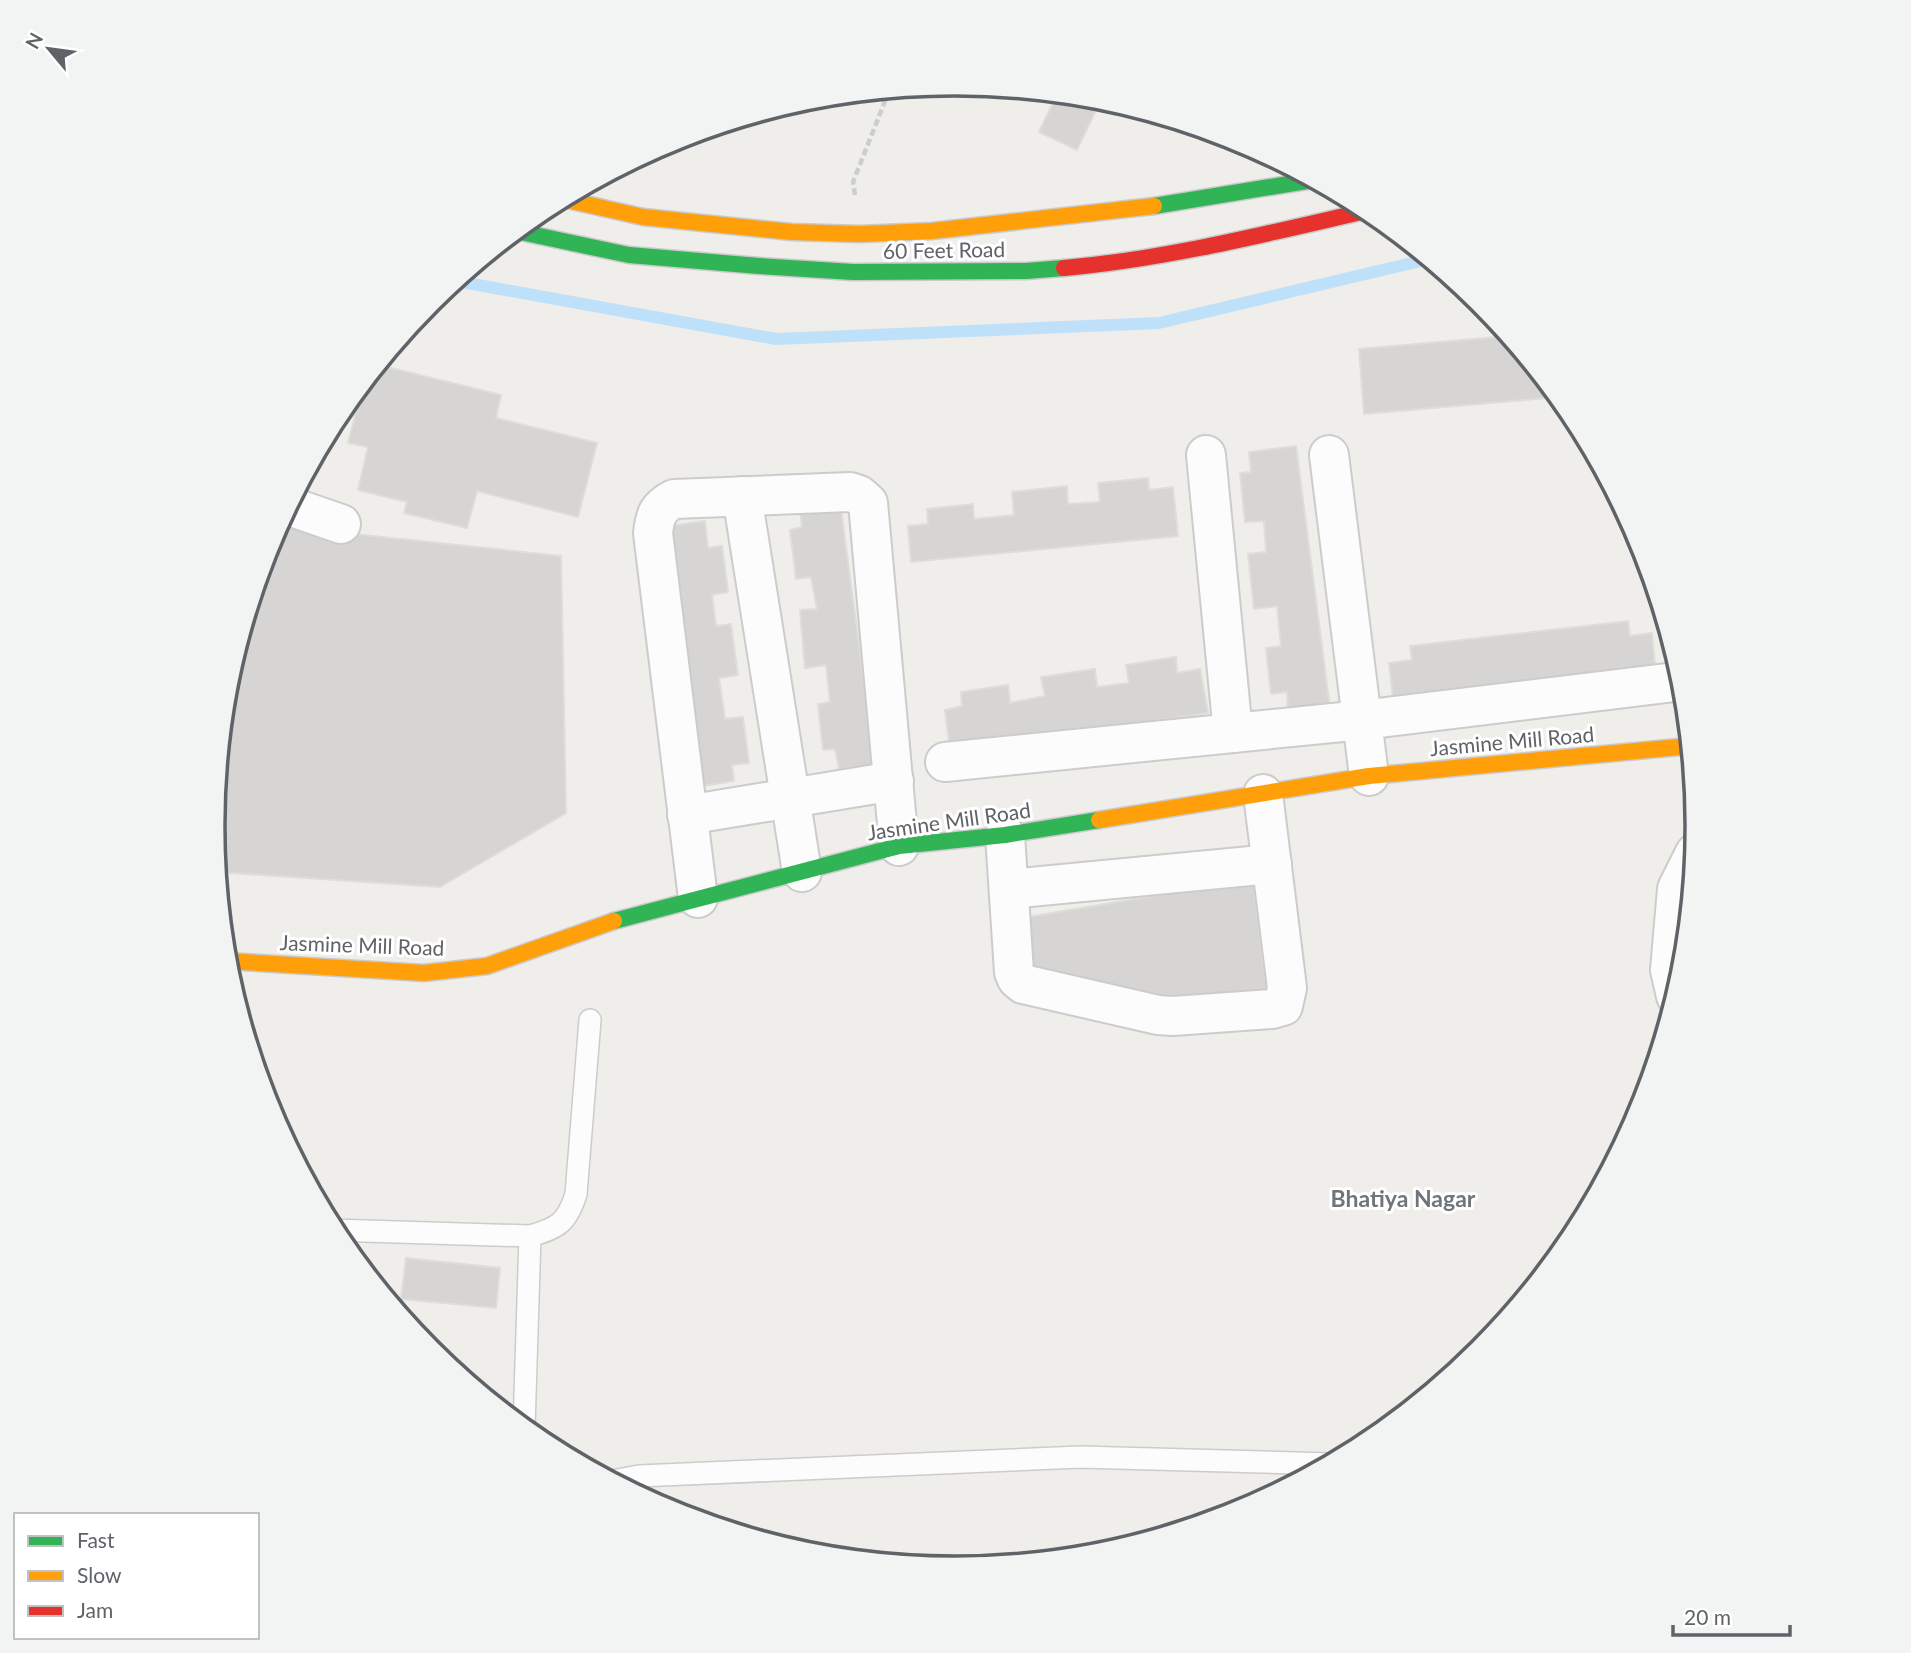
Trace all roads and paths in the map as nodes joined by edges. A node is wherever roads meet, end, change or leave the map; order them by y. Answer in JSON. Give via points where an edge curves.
{"nodes":[{"id":1,"x":885,"y":100,"type":"edge"},
{"id":2,"x":1298,"y":182,"type":"edge"},
{"id":3,"x":577,"y":202,"type":"edge"},
{"id":4,"x":1353,"y":214,"type":"edge"},
{"id":5,"x":529,"y":234,"type":"edge"},
{"id":6,"x":860,"y":234,"type":"junction"},
{"id":7,"x":1206,"y":454,"type":"dead end"},
{"id":8,"x":1329,"y":455,"type":"dead end"},
{"id":9,"x":743,"y":496,"type":"junction"},
{"id":10,"x":299,"y":509,"type":"edge"},
{"id":11,"x":341,"y":524,"type":"dead end"},
{"id":12,"x":1672,"y":682,"type":"edge"},
{"id":13,"x":1362,"y":720,"type":"junction"},
{"id":14,"x":1233,"y":733,"type":"junction"},
{"id":15,"x":1681,"y":747,"type":"edge"},
{"id":16,"x":945,"y":762,"type":"dead end"},
{"id":17,"x":1369,"y":776,"type":"junction"},
{"id":18,"x":894,"y":781,"type":"junction"},
{"id":19,"x":1264,"y":794,"type":"junction"},
{"id":20,"x":791,"y":798,"type":"junction"},
{"id":21,"x":687,"y":815,"type":"junction"},
{"id":22,"x":1005,"y":835,"type":"junction"},
{"id":23,"x":900,"y":846,"type":"junction"},
{"id":24,"x":1272,"y":864,"type":"junction"},
{"id":25,"x":802,"y":872,"type":"junction"},
{"id":26,"x":1684,"y":875,"type":"edge"},
{"id":27,"x":1009,"y":889,"type":"junction"},
{"id":28,"x":698,"y":898,"type":"junction"},
{"id":29,"x":238,"y":962,"type":"edge"},
{"id":30,"x":1671,"y":974,"type":"edge"},
{"id":31,"x":590,"y":1020,"type":"dead end"},
{"id":32,"x":347,"y":1230,"type":"edge"},
{"id":33,"x":530,"y":1236,"type":"junction"},
{"id":34,"x":524,"y":1416,"type":"edge"},
{"id":35,"x":1313,"y":1463,"type":"edge"},
{"id":36,"x":627,"y":1478,"type":"edge"}],
"edges":[{"from":1,"to":6,"type":"path","via":[[853,182]]},
{"from":2,"to":6,"type":"main road","name":"60 Feet Road","via":[[1142,208],[932,231]]},
{"from":3,"to":6,"type":"main road","name":"60 Feet Road","via":[[643,217]]},
{"from":4,"to":5,"type":"main road","name":"60 Feet Road","via":[[1120,262],[1026,271],[853,272],[759,266],[629,255]]},
{"from":7,"to":14,"type":"street"},
{"from":8,"to":13,"type":"street"},
{"from":9,"to":18,"type":"street","via":[[850,492],[868,503]]},
{"from":9,"to":20,"type":"street"},
{"from":9,"to":21,"type":"street","via":[[674,499],[662,505],[655,516],[653,533]]},
{"from":10,"to":11,"type":"street"},
{"from":12,"to":13,"type":"street"},
{"from":13,"to":14,"type":"street"},
{"from":13,"to":17,"type":"street"},
{"from":14,"to":16,"type":"street"},
{"from":15,"to":17,"type":"main road","name":"Jasmine Mill Road"},
{"from":17,"to":19,"type":"main road","name":"Jasmine Mill Road"},
{"from":18,"to":20,"type":"street"},
{"from":18,"to":23,"type":"street"},
{"from":19,"to":22,"type":"main road","name":"Jasmine Mill Road"},
{"from":19,"to":24,"type":"street"},
{"from":20,"to":21,"type":"street"},
{"from":20,"to":25,"type":"street"},
{"from":21,"to":28,"type":"street"},
{"from":22,"to":23,"type":"main road","name":"Jasmine Mill Road"},
{"from":22,"to":27,"type":"street"},
{"from":23,"to":25,"type":"main road","name":"Jasmine Mill Road"},
{"from":24,"to":27,"type":"street"},
{"from":24,"to":27,"type":"street","via":[[1287,988],[1283,1006],[1272,1009],[1158,1015],[1023,984],[1014,972]]},
{"from":25,"to":28,"type":"main road","name":"Jasmine Mill Road"},
{"from":26,"to":30,"type":"street","via":[[1677,889]]},
{"from":28,"to":29,"type":"main road","name":"Jasmine Mill Road","via":[[474,968],[424,973]]},
{"from":31,"to":33,"type":"lane","via":[[576,1194],[570,1213],[556,1229]]},
{"from":32,"to":33,"type":"lane"},
{"from":33,"to":34,"type":"lane"},
{"from":35,"to":36,"type":"lane","via":[[1080,1457]]}]}
